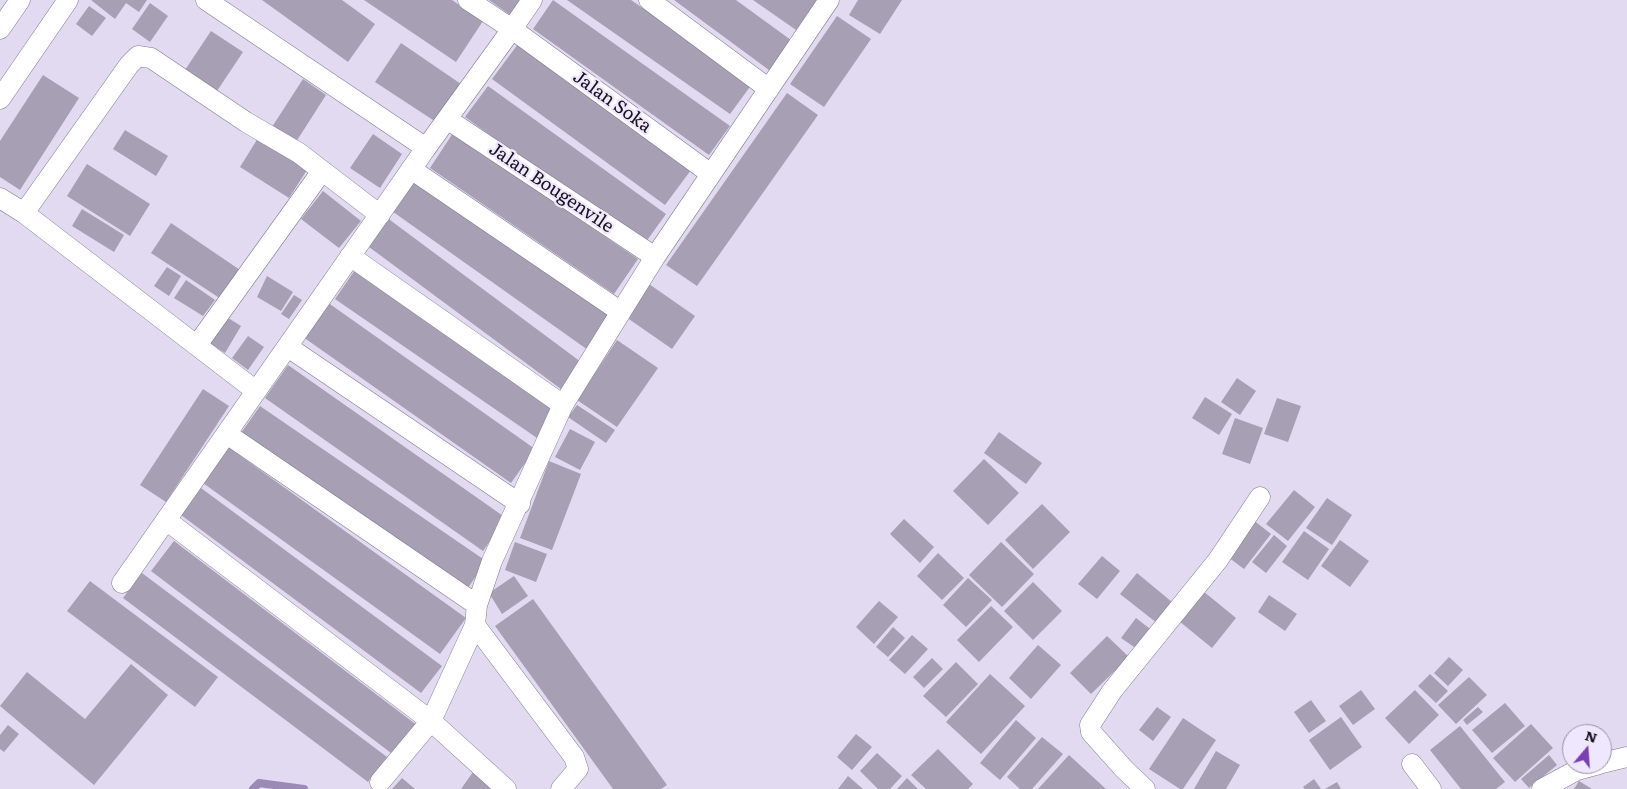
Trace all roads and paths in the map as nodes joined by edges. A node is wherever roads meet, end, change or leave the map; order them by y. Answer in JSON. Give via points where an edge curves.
{"nodes":[{"id":1,"x":20,"y":0,"type":"edge"},
{"id":2,"x":68,"y":0,"type":"edge"},
{"id":3,"x":206,"y":0,"type":"edge"},
{"id":4,"x":468,"y":0,"type":"edge"},
{"id":5,"x":532,"y":0,"type":"edge"},
{"id":6,"x":649,"y":0,"type":"edge"},
{"id":7,"x":829,"y":0,"type":"edge"},
{"id":8,"x":0,"y":28,"type":"edge"},
{"id":9,"x":512,"y":30,"type":"junction"},
{"id":10,"x":769,"y":89,"type":"junction"},
{"id":11,"x":0,"y":99,"type":"edge"},
{"id":12,"x":447,"y":119,"type":"junction"},
{"id":13,"x":426,"y":148,"type":"junction"},
{"id":14,"x":411,"y":169,"type":"junction"},
{"id":15,"x":322,"y":171,"type":"junction"},
{"id":16,"x":711,"y":174,"type":"junction"},
{"id":17,"x":0,"y":198,"type":"edge"},
{"id":18,"x":24,"y":213,"type":"junction"},
{"id":19,"x":380,"y":215,"type":"junction"},
{"id":20,"x":350,"y":256,"type":"junction"},
{"id":21,"x":655,"y":258,"type":"junction"},
{"id":22,"x":621,"y":312,"type":"junction"},
{"id":23,"x":197,"y":345,"type":"junction"},
{"id":24,"x":288,"y":347,"type":"junction"},
{"id":25,"x":256,"y":391,"type":"junction"},
{"id":26,"x":563,"y":404,"type":"junction"},
{"id":27,"x":227,"y":434,"type":"junction"},
{"id":28,"x":1260,"y":497,"type":"dead end"},
{"id":29,"x":520,"y":504,"type":"junction"},
{"id":30,"x":166,"y":520,"type":"junction"},
{"id":31,"x":122,"y":583,"type":"dead end"},
{"id":32,"x":477,"y":605,"type":"junction"},
{"id":33,"x":475,"y":625,"type":"junction"},
{"id":34,"x":431,"y":721,"type":"junction"},
{"id":35,"x":1627,"y":757,"type":"edge"},
{"id":36,"x":1612,"y":761,"type":"edge"},
{"id":37,"x":1412,"y":764,"type":"dead end"},
{"id":38,"x":1570,"y":774,"type":"edge"},
{"id":39,"x":380,"y":782,"type":"dead end"},
{"id":40,"x":506,"y":789,"type":"edge"},
{"id":41,"x":561,"y":789,"type":"edge"},
{"id":42,"x":1145,"y":789,"type":"edge"},
{"id":43,"x":1431,"y":789,"type":"edge"},
{"id":44,"x":1542,"y":789,"type":"edge"}],
"edges":[{"from":1,"to":8,"type":"street"},
{"from":2,"to":11,"type":"street"},
{"from":3,"to":13,"type":"street"},
{"from":4,"to":9,"type":"street","name":"Jalan Soka"},
{"from":5,"to":9,"type":"street"},
{"from":6,"to":10,"type":"street"},
{"from":7,"to":10,"type":"street"},
{"from":9,"to":12,"type":"street"},
{"from":9,"to":16,"type":"street","name":"Jalan Soka"},
{"from":10,"to":16,"type":"street"},
{"from":12,"to":13,"type":"street"},
{"from":12,"to":21,"type":"street","name":"Jalan Bougenvile"},
{"from":13,"to":14,"type":"street"},
{"from":14,"to":19,"type":"street"},
{"from":14,"to":22,"type":"street"},
{"from":15,"to":18,"type":"street","via":[[151,58],[138,56]]},
{"from":15,"to":19,"type":"street"},
{"from":15,"to":23,"type":"street"},
{"from":16,"to":21,"type":"street"},
{"from":17,"to":18,"type":"street"},
{"from":18,"to":23,"type":"street"},
{"from":19,"to":20,"type":"street"},
{"from":20,"to":24,"type":"street"},
{"from":20,"to":26,"type":"street"},
{"from":21,"to":22,"type":"street"},
{"from":22,"to":26,"type":"street"},
{"from":23,"to":25,"type":"street"},
{"from":24,"to":25,"type":"street"},
{"from":24,"to":29,"type":"street"},
{"from":25,"to":27,"type":"street"},
{"from":26,"to":29,"type":"street"},
{"from":27,"to":30,"type":"street"},
{"from":27,"to":32,"type":"street"},
{"from":28,"to":42,"type":"street","via":[[1218,560],[1112,691],[1090,725],[1091,732]]},
{"from":29,"to":32,"type":"street","via":[[492,561]]},
{"from":30,"to":31,"type":"street"},
{"from":30,"to":34,"type":"street"},
{"from":32,"to":33,"type":"street"},
{"from":33,"to":34,"type":"street"},
{"from":33,"to":41,"type":"street","via":[[574,757],[578,769]]},
{"from":34,"to":39,"type":"street"},
{"from":34,"to":40,"type":"street"},
{"from":35,"to":36,"type":"street"},
{"from":37,"to":43,"type":"street"},
{"from":38,"to":44,"type":"street"}]}
